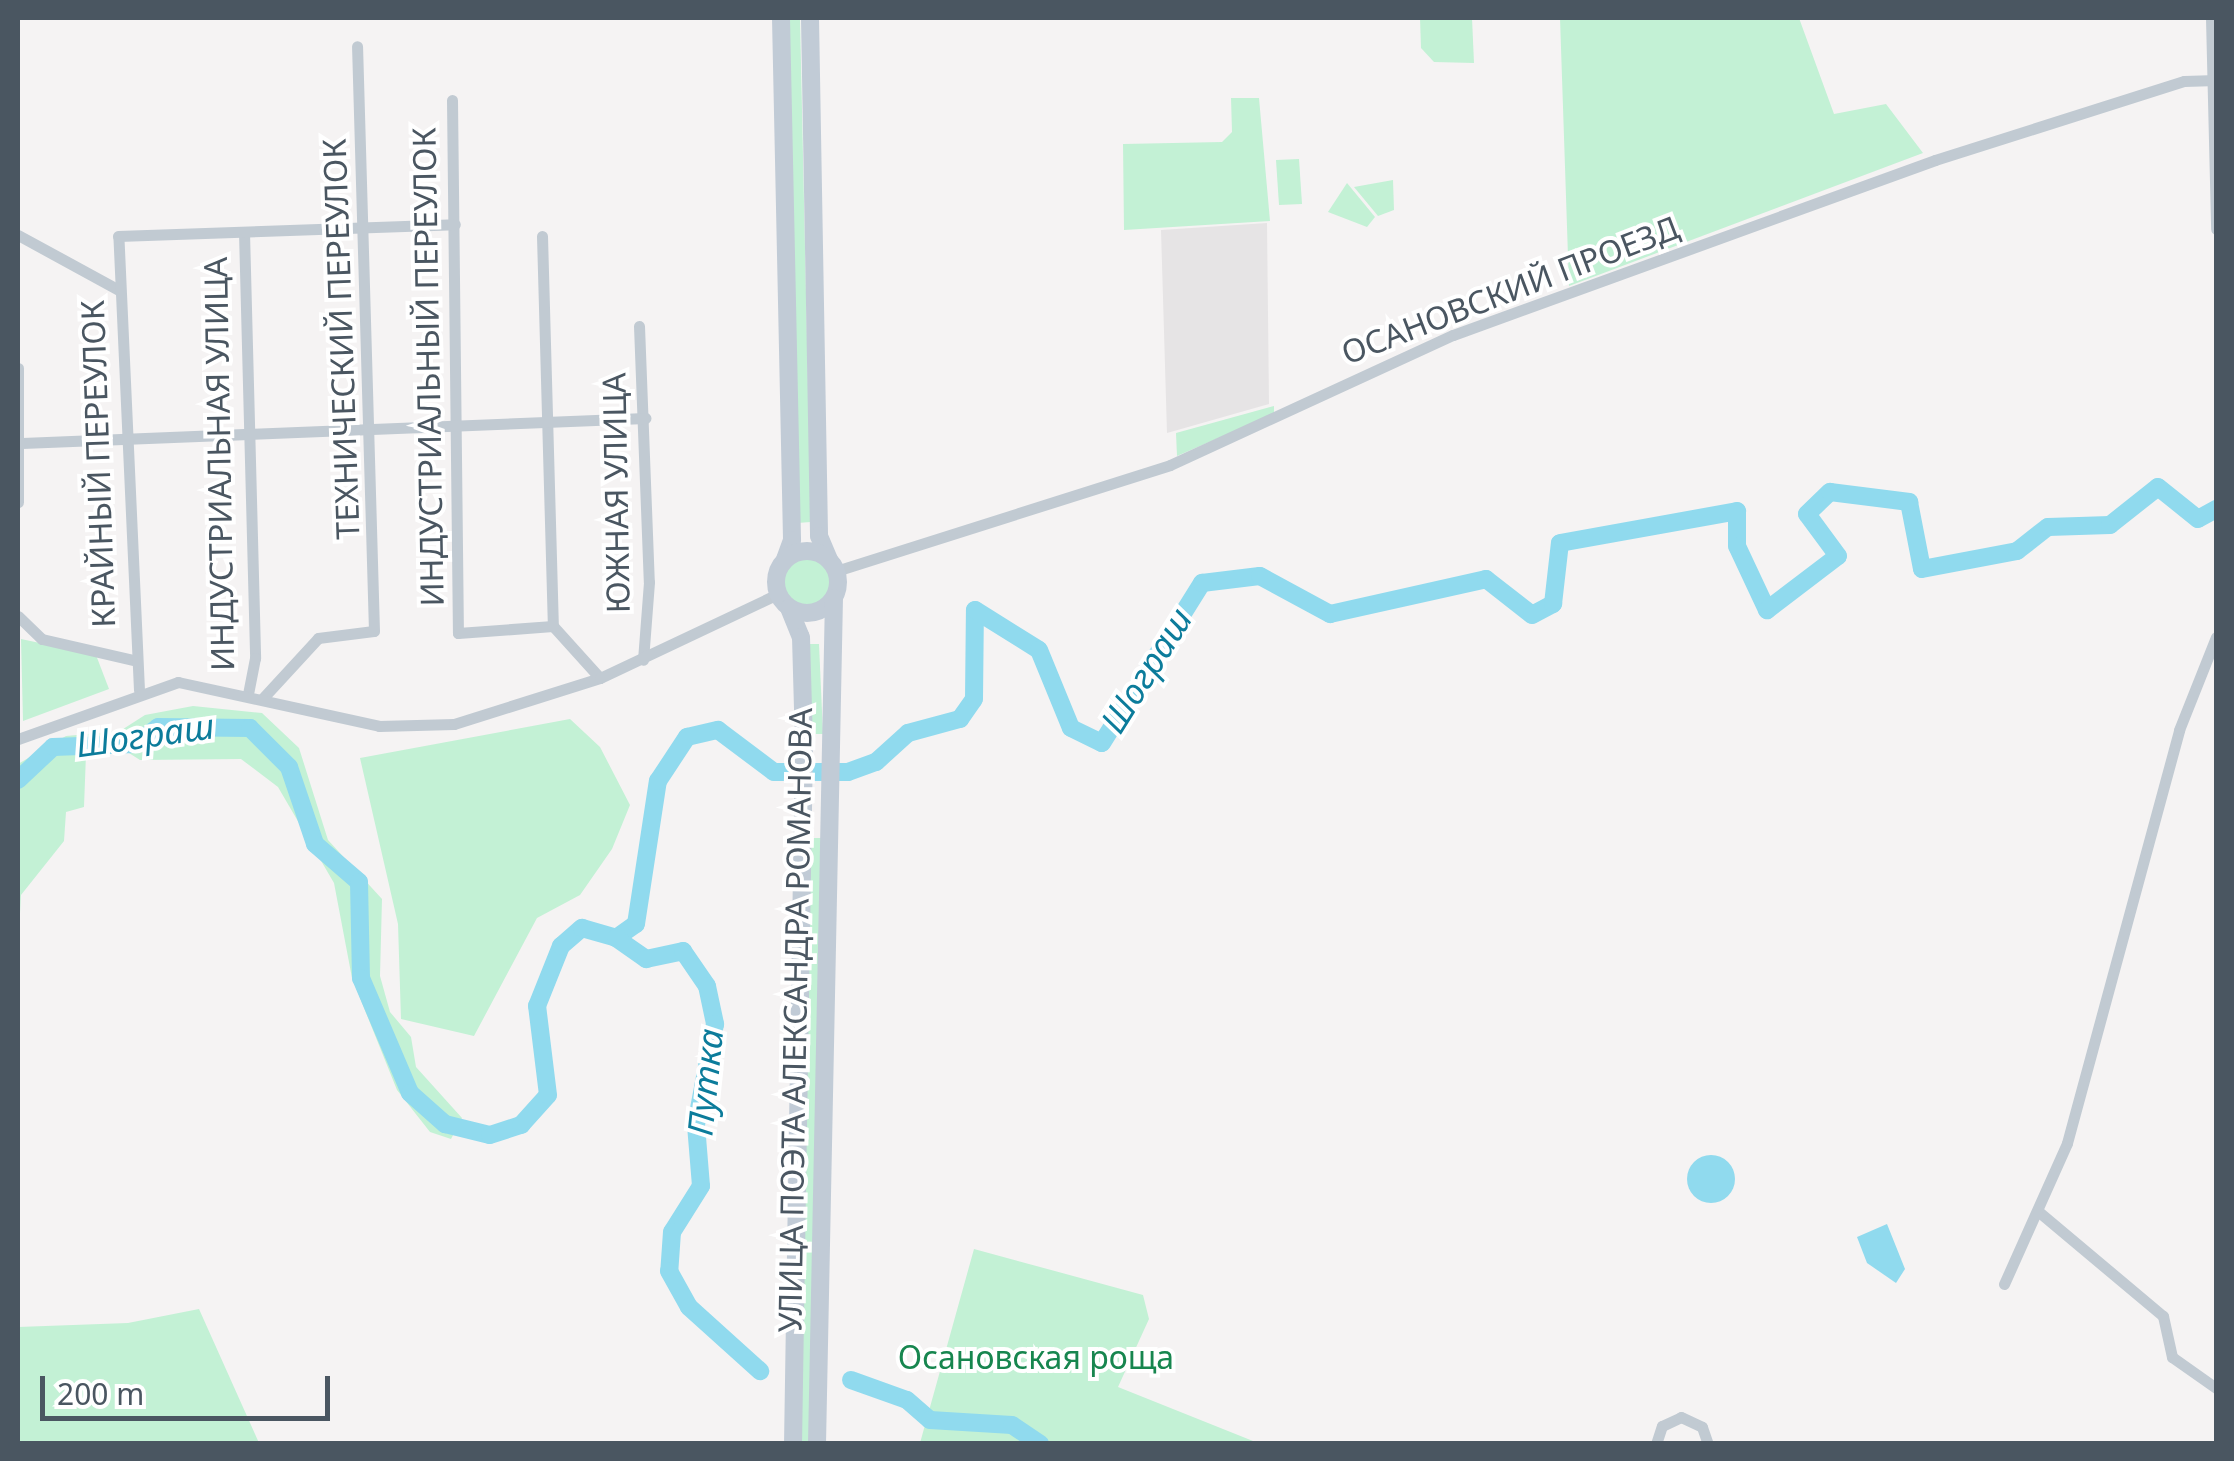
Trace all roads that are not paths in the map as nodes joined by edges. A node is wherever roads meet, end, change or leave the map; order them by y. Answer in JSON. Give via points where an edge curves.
{"nodes":[{"id":1,"x":781,"y":18,"type":"edge"},
{"id":2,"x":810,"y":18,"type":"edge"},
{"id":3,"x":2211,"y":18,"type":"edge"},
{"id":4,"x":357,"y":46,"type":"dead end"},
{"id":5,"x":2214,"y":80,"type":"edge"},
{"id":6,"x":452,"y":100,"type":"dead end"},
{"id":7,"x":455,"y":224,"type":"junction"},
{"id":8,"x":368,"y":227,"type":"junction"},
{"id":9,"x":2216,"y":229,"type":"edge"},
{"id":10,"x":244,"y":232,"type":"junction"},
{"id":11,"x":18,"y":234,"type":"edge"},
{"id":12,"x":542,"y":236,"type":"dead end"},
{"id":13,"x":119,"y":290,"type":"junction"},
{"id":14,"x":639,"y":326,"type":"dead end"},
{"id":15,"x":18,"y":368,"type":"edge"},
{"id":16,"x":644,"y":418,"type":"junction"},
{"id":17,"x":547,"y":422,"type":"junction"},
{"id":18,"x":462,"y":426,"type":"junction"},
{"id":19,"x":248,"y":431,"type":"junction"},
{"id":20,"x":374,"y":431,"type":"junction"},
{"id":21,"x":123,"y":435,"type":"junction"},
{"id":22,"x":22,"y":443,"type":"junction"},
{"id":23,"x":18,"y":502,"type":"edge"},
{"id":24,"x":785,"y":559,"type":"junction"},
{"id":25,"x":833,"y":565,"type":"junction"},
{"id":26,"x":834,"y":598,"type":"junction"},
{"id":27,"x":783,"y":601,"type":"junction"},
{"id":28,"x":18,"y":616,"type":"edge"},
{"id":29,"x":553,"y":626,"type":"junction"},
{"id":30,"x":2216,"y":637,"type":"edge"},
{"id":31,"x":133,"y":660,"type":"junction"},
{"id":32,"x":643,"y":660,"type":"junction"},
{"id":33,"x":600,"y":678,"type":"junction"},
{"id":34,"x":139,"y":690,"type":"junction"},
{"id":35,"x":248,"y":695,"type":"junction"},
{"id":36,"x":262,"y":699,"type":"junction"},
{"id":37,"x":18,"y":739,"type":"edge"},
{"id":38,"x":2039,"y":1212,"type":"junction"},
{"id":39,"x":2004,"y":1284,"type":"dead end"},
{"id":40,"x":2216,"y":1388,"type":"edge"},
{"id":41,"x":793,"y":1444,"type":"edge"},
{"id":42,"x":817,"y":1444,"type":"edge"},
{"id":43,"x":1656,"y":1444,"type":"edge"},
{"id":44,"x":1708,"y":1444,"type":"edge"}],
"edges":[{"from":1,"to":24,"type":"main road","via":[[792,540]]},
{"from":2,"to":25,"type":"main road","via":[[819,536]]},
{"from":3,"to":5,"type":"street"},
{"from":4,"to":8,"type":"street","name":"ТЕХНИЧЕСКИЙ ПЕРЕУЛОК"},
{"from":5,"to":9,"type":"street"},
{"from":5,"to":25,"type":"street","name":"ОСАНОВСКИЙ ПРОЕЗД","via":[[1917,166],[1453,335],[1170,465]]},
{"from":6,"to":7,"type":"street","name":"ИНДУСТРИАЛЬНЫЙ ПЕРЕУЛОК"},
{"from":7,"to":8,"type":"street"},
{"from":7,"to":18,"type":"street","name":"ИНДУСТРИАЛЬНЫЙ ПЕРЕУЛОК"},
{"from":8,"to":10,"type":"street"},
{"from":8,"to":20,"type":"street","name":"ТЕХНИЧЕСКИЙ ПЕРЕУЛОК"},
{"from":10,"to":13,"type":"street","name":"КРАЙНЫЙ ПЕРЕУЛОК","via":[[118,236]]},
{"from":10,"to":19,"type":"street","name":"ИНДУСТРИАЛЬНАЯ УЛИЦА"},
{"from":11,"to":13,"type":"street"},
{"from":12,"to":17,"type":"street"},
{"from":13,"to":21,"type":"street","name":"КРАЙНЫЙ ПЕРЕУЛОК"},
{"from":14,"to":16,"type":"street","name":"ЮЖНАЯ УЛИЦА"},
{"from":15,"to":22,"type":"street"},
{"from":16,"to":17,"type":"street"},
{"from":16,"to":32,"type":"street","name":"ЮЖНАЯ УЛИЦА"},
{"from":17,"to":18,"type":"street"},
{"from":17,"to":29,"type":"street"},
{"from":18,"to":20,"type":"street"},
{"from":18,"to":29,"type":"street","name":"ИНДУСТРИАЛЬНЫЙ ПЕРЕУЛОК","via":[[458,633]]},
{"from":19,"to":20,"type":"street"},
{"from":19,"to":21,"type":"street"},
{"from":19,"to":35,"type":"street","name":"ИНДУСТРИАЛЬНАЯ УЛИЦА","via":[[255,658]]},
{"from":20,"to":36,"type":"street","name":"ТЕХНИЧЕСКИЙ ПЕРЕУЛОК","via":[[374,630],[318,638]]},
{"from":21,"to":22,"type":"street"},
{"from":21,"to":31,"type":"street","name":"КРАЙНЫЙ ПЕРЕУЛОК"},
{"from":22,"to":23,"type":"street"},
{"from":24,"to":25,"type":"main road","via":[[805,550]]},
{"from":24,"to":27,"type":"main road"},
{"from":25,"to":26,"type":"main road"},
{"from":26,"to":27,"type":"main road","via":[[816,612]]},
{"from":26,"to":42,"type":"main road","name":"УЛИЦА ПОЭТА АЛЕКСАНДРА РОМАНОВА"},
{"from":27,"to":32,"type":"street"},
{"from":27,"to":41,"type":"main road","name":"УЛИЦА ПОЭТА АЛЕКСАНДРА РОМАНОВА","via":[[801,637],[804,745]]},
{"from":28,"to":31,"type":"street","via":[[42,639]]},
{"from":29,"to":33,"type":"street"},
{"from":30,"to":38,"type":"street","via":[[2193,685],[2067,1143]]},
{"from":31,"to":34,"type":"street","name":"КРАЙНЫЙ ПЕРЕУЛОК"},
{"from":32,"to":33,"type":"street"},
{"from":33,"to":36,"type":"street","via":[[454,724],[404,728]]},
{"from":34,"to":35,"type":"street","via":[[178,682]]},
{"from":34,"to":37,"type":"street"},
{"from":35,"to":36,"type":"street"},
{"from":38,"to":39,"type":"street"},
{"from":38,"to":40,"type":"street","via":[[2163,1316],[2172,1357]]},
{"from":43,"to":44,"type":"street","via":[[1662,1426],[1681,1417],[1702,1426]]}]}
